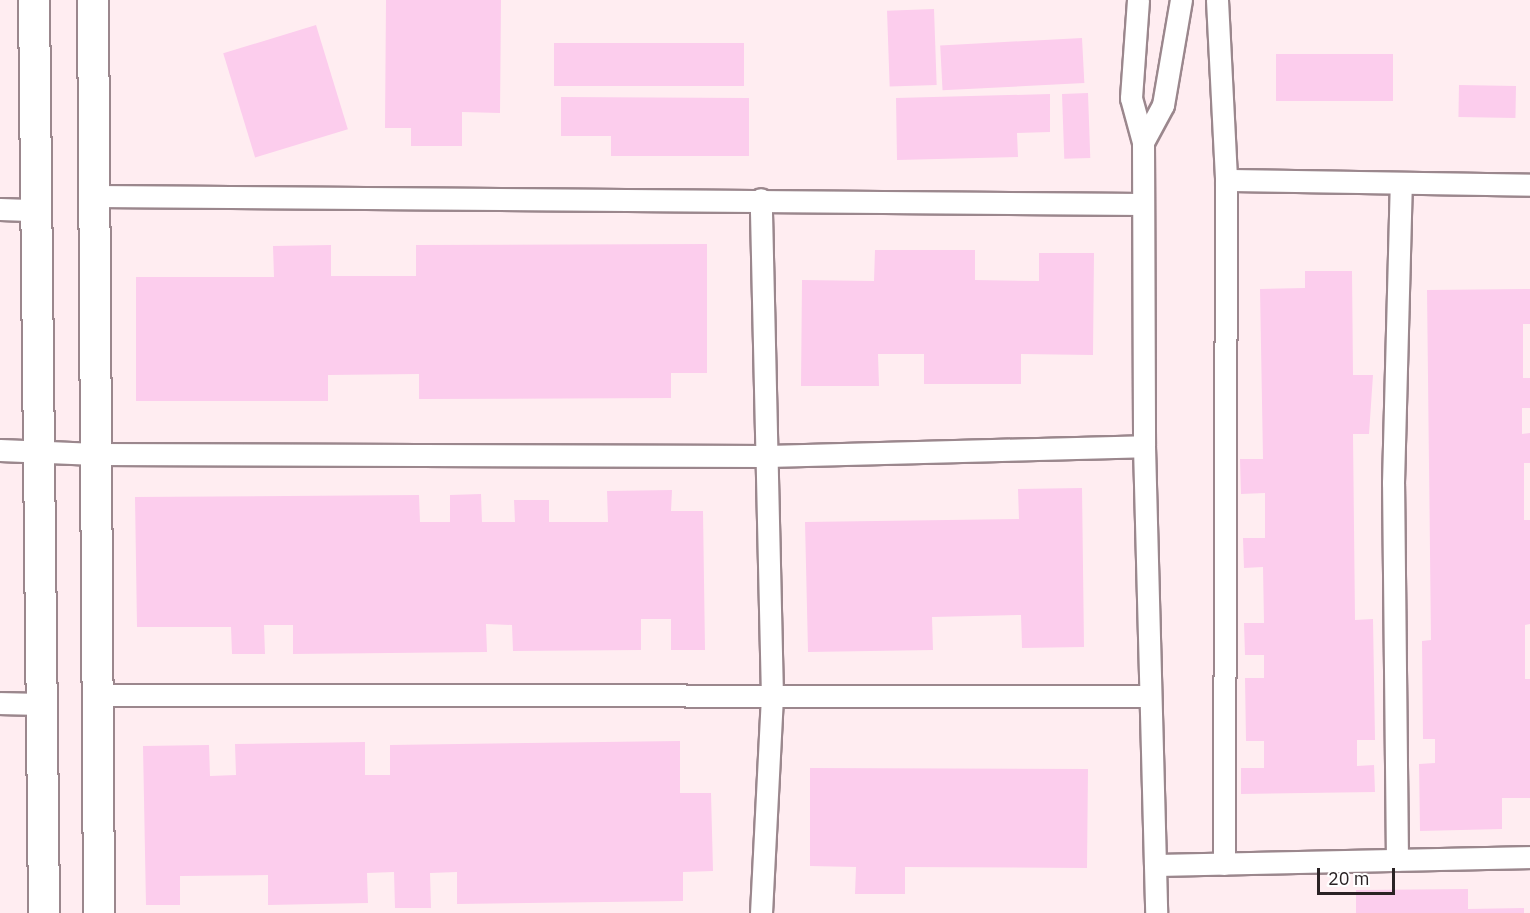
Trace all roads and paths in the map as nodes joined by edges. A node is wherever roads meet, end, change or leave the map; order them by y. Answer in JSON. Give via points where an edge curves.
{"nodes":[{"id":1,"x":34,"y":0,"type":"edge"},
{"id":2,"x":93,"y":0,"type":"edge"},
{"id":3,"x":1138,"y":0,"type":"edge"},
{"id":4,"x":1181,"y":0,"type":"edge"},
{"id":5,"x":1217,"y":0,"type":"edge"},
{"id":6,"x":1143,"y":142,"type":"junction"},
{"id":7,"x":1226,"y":180,"type":"junction"},
{"id":8,"x":1401,"y":183,"type":"junction"},
{"id":9,"x":1530,"y":185,"type":"edge"},
{"id":10,"x":94,"y":196,"type":"junction"},
{"id":11,"x":761,"y":199,"type":"junction"},
{"id":12,"x":1143,"y":204,"type":"junction"},
{"id":13,"x":0,"y":209,"type":"edge"},
{"id":14,"x":36,"y":210,"type":"junction"},
{"id":15,"x":1144,"y":446,"type":"junction"},
{"id":16,"x":39,"y":449,"type":"junction"},
{"id":17,"x":0,"y":450,"type":"edge"},
{"id":18,"x":96,"y":454,"type":"junction"},
{"id":19,"x":766,"y":456,"type":"junction"},
{"id":20,"x":97,"y":695,"type":"junction"},
{"id":21,"x":1150,"y":696,"type":"junction"},
{"id":22,"x":772,"y":697,"type":"junction"},
{"id":23,"x":0,"y":703,"type":"edge"},
{"id":24,"x":42,"y":704,"type":"junction"},
{"id":25,"x":1530,"y":857,"type":"edge"},
{"id":26,"x":1397,"y":860,"type":"junction"},
{"id":27,"x":1224,"y":864,"type":"junction"},
{"id":28,"x":1155,"y":865,"type":"junction"},
{"id":29,"x":44,"y":913,"type":"edge"},
{"id":30,"x":99,"y":913,"type":"edge"},
{"id":31,"x":760,"y":913,"type":"edge"},
{"id":32,"x":1156,"y":913,"type":"edge"}],
"edges":[{"from":1,"to":14,"type":"street"},
{"from":2,"to":10,"type":"street"},
{"from":3,"to":6,"type":"street","via":[[1131,98]]},
{"from":4,"to":6,"type":"street","via":[[1163,105]]},
{"from":5,"to":7,"type":"street"},
{"from":6,"to":12,"type":"street"},
{"from":7,"to":8,"type":"street"},
{"from":7,"to":27,"type":"street"},
{"from":8,"to":9,"type":"street"},
{"from":8,"to":26,"type":"street","via":[[1393,483]]},
{"from":10,"to":11,"type":"street"},
{"from":10,"to":18,"type":"street"},
{"from":11,"to":12,"type":"street"},
{"from":11,"to":19,"type":"street"},
{"from":12,"to":15,"type":"street"},
{"from":13,"to":14,"type":"street"},
{"from":14,"to":16,"type":"street"},
{"from":15,"to":19,"type":"street"},
{"from":15,"to":21,"type":"street"},
{"from":16,"to":17,"type":"street"},
{"from":16,"to":18,"type":"street"},
{"from":16,"to":24,"type":"street"},
{"from":18,"to":19,"type":"street"},
{"from":18,"to":20,"type":"street"},
{"from":19,"to":22,"type":"street"},
{"from":20,"to":22,"type":"street"},
{"from":20,"to":30,"type":"street"},
{"from":21,"to":22,"type":"street"},
{"from":21,"to":28,"type":"street"},
{"from":22,"to":31,"type":"street"},
{"from":23,"to":24,"type":"street"},
{"from":24,"to":29,"type":"street"},
{"from":25,"to":26,"type":"street"},
{"from":26,"to":27,"type":"street"},
{"from":27,"to":28,"type":"street"},
{"from":28,"to":32,"type":"street"}]}
